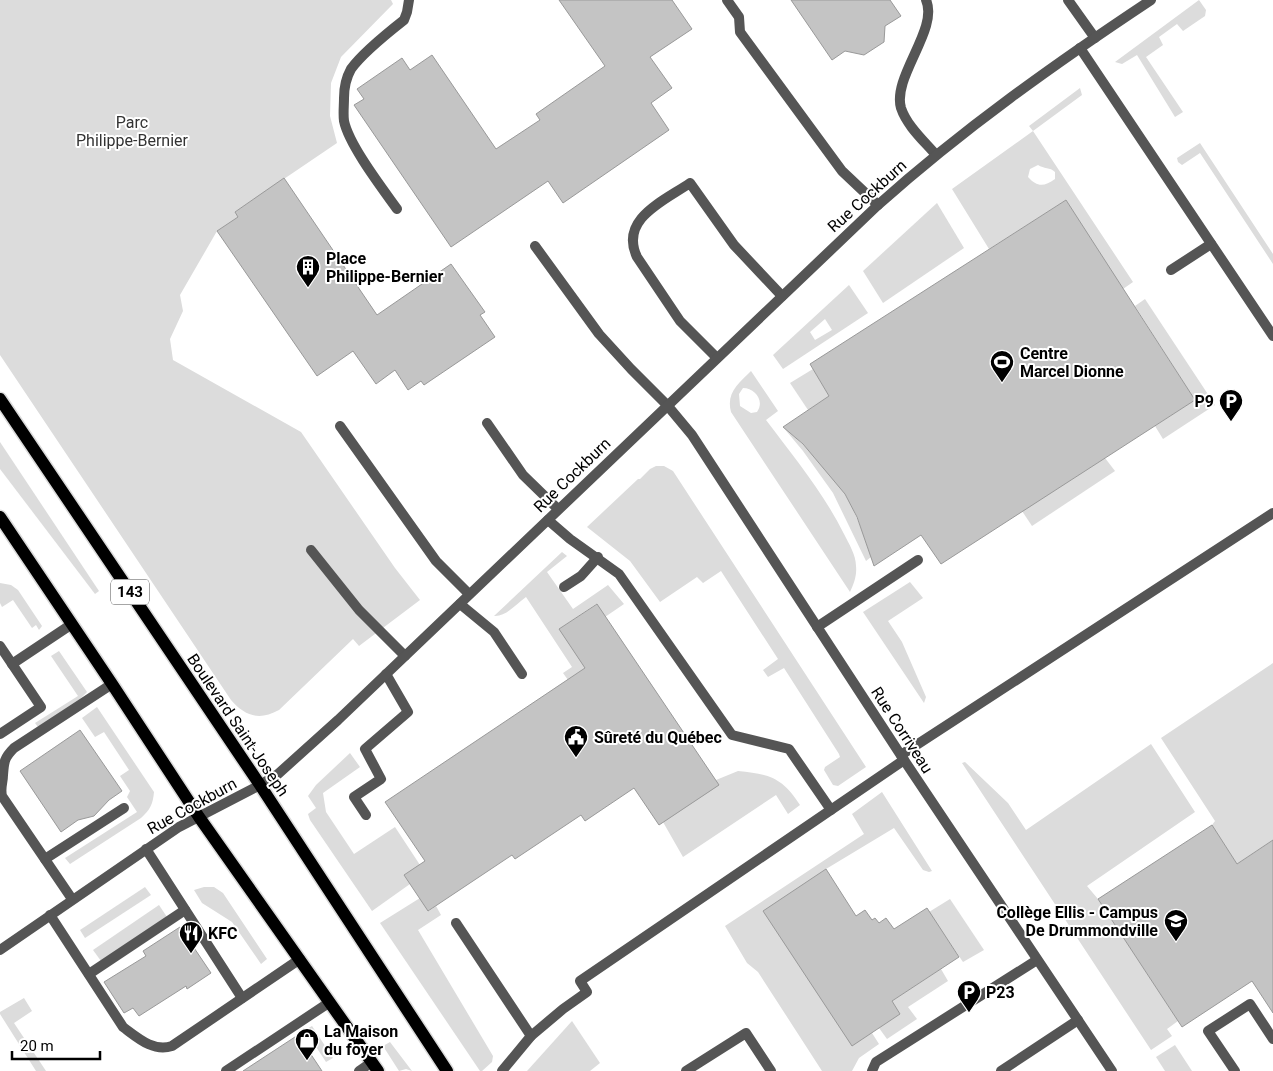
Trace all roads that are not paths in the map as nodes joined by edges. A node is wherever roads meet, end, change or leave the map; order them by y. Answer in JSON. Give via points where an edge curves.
{"nodes":[{"id":1,"x":409,"y":0,"type":"edge"},
{"id":2,"x":727,"y":0,"type":"edge"},
{"id":3,"x":926,"y":0,"type":"edge"},
{"id":4,"x":1068,"y":0,"type":"edge"},
{"id":5,"x":1151,"y":0,"type":"edge"},
{"id":6,"x":1095,"y":38,"type":"junction"},
{"id":7,"x":1080,"y":48,"type":"junction"},
{"id":8,"x":936,"y":154,"type":"junction"},
{"id":9,"x":878,"y":205,"type":"junction"},
{"id":10,"x":397,"y":209,"type":"dead end"},
{"id":11,"x":1211,"y":244,"type":"junction"},
{"id":12,"x":535,"y":246,"type":"dead end"},
{"id":13,"x":1171,"y":270,"type":"dead end"},
{"id":14,"x":782,"y":296,"type":"junction"},
{"id":15,"x":1273,"y":336,"type":"edge"},
{"id":16,"x":717,"y":358,"type":"junction"},
{"id":17,"x":0,"y":399,"type":"edge"},
{"id":18,"x":667,"y":405,"type":"junction"},
{"id":19,"x":487,"y":423,"type":"dead end"},
{"id":20,"x":340,"y":426,"type":"dead end"},
{"id":21,"x":558,"y":509,"type":"junction"},
{"id":22,"x":1273,"y":513,"type":"edge"},
{"id":23,"x":548,"y":520,"type":"junction"},
{"id":24,"x":1,"y":522,"type":"edge"},
{"id":25,"x":311,"y":550,"type":"dead end"},
{"id":26,"x":598,"y":557,"type":"junction"},
{"id":27,"x":918,"y":560,"type":"dead end"},
{"id":28,"x":564,"y":587,"type":"dead end"},
{"id":29,"x":469,"y":594,"type":"junction"},
{"id":30,"x":460,"y":604,"type":"junction"},
{"id":31,"x":72,"y":624,"type":"junction"},
{"id":32,"x":817,"y":627,"type":"junction"},
{"id":33,"x":0,"y":646,"type":"edge"},
{"id":34,"x":405,"y":656,"type":"junction"},
{"id":35,"x":12,"y":664,"type":"junction"},
{"id":36,"x":386,"y":674,"type":"junction"},
{"id":37,"x":522,"y":674,"type":"dead end"},
{"id":38,"x":112,"y":684,"type":"junction"},
{"id":39,"x":0,"y":734,"type":"edge"},
{"id":40,"x":902,"y":757,"type":"junction"},
{"id":41,"x":260,"y":785,"type":"junction"},
{"id":42,"x":124,"y":808,"type":"dead end"},
{"id":43,"x":831,"y":810,"type":"junction"},
{"id":44,"x":366,"y":816,"type":"dead end"},
{"id":45,"x":199,"y":817,"type":"junction"},
{"id":46,"x":146,"y":850,"type":"junction"},
{"id":47,"x":45,"y":858,"type":"junction"},
{"id":48,"x":72,"y":899,"type":"junction"},
{"id":49,"x":185,"y":910,"type":"junction"},
{"id":50,"x":50,"y":915,"type":"junction"},
{"id":51,"x":456,"y":923,"type":"dead end"},
{"id":52,"x":0,"y":950,"type":"edge"},
{"id":53,"x":300,"y":959,"type":"junction"},
{"id":54,"x":1037,"y":960,"type":"junction"},
{"id":55,"x":89,"y":974,"type":"junction"},
{"id":56,"x":242,"y":998,"type":"junction"},
{"id":57,"x":330,"y":1002,"type":"junction"},
{"id":58,"x":1078,"y":1020,"type":"junction"},
{"id":59,"x":531,"y":1036,"type":"junction"},
{"id":60,"x":1273,"y":1039,"type":"edge"},
{"id":61,"x":375,"y":1067,"type":"edge"},
{"id":62,"x":226,"y":1071,"type":"edge"},
{"id":63,"x":359,"y":1071,"type":"edge"},
{"id":64,"x":447,"y":1071,"type":"edge"},
{"id":65,"x":502,"y":1071,"type":"edge"},
{"id":66,"x":686,"y":1071,"type":"edge"},
{"id":67,"x":771,"y":1071,"type":"edge"},
{"id":68,"x":872,"y":1071,"type":"edge"},
{"id":69,"x":1001,"y":1071,"type":"edge"},
{"id":70,"x":1112,"y":1071,"type":"edge"},
{"id":71,"x":1235,"y":1071,"type":"edge"}],
"edges":[{"from":1,"to":10,"type":"street","via":[[404,20],[351,69],[344,93],[346,129]]},
{"from":2,"to":9,"type":"street","via":[[740,17],[740,32],[842,171]]},
{"from":3,"to":8,"type":"street","via":[[929,6],[927,24],[900,98],[906,118]]},
{"from":4,"to":6,"type":"street"},
{"from":5,"to":6,"type":"street","name":"Rue Cockburn"},
{"from":6,"to":7,"type":"street","name":"Rue Cockburn"},
{"from":7,"to":8,"type":"street","name":"Rue Cockburn"},
{"from":7,"to":11,"type":"street"},
{"from":8,"to":9,"type":"street","name":"Rue Cockburn"},
{"from":9,"to":14,"type":"street","name":"Rue Cockburn"},
{"from":11,"to":13,"type":"street"},
{"from":11,"to":15,"type":"street"},
{"from":12,"to":18,"type":"street","name":"Rue Corriveau","via":[[599,334]]},
{"from":14,"to":16,"type":"street","name":"Rue Cockburn"},
{"from":14,"to":16,"type":"street","via":[[734,245],[690,183],[641,218],[632,236],[632,248],[680,321]]},
{"from":16,"to":18,"type":"street","name":"Rue Cockburn"},
{"from":17,"to":41,"type":"main road","name":"Boulevard Saint-Joseph","number":"143"},
{"from":18,"to":21,"type":"street","name":"Rue Cockburn"},
{"from":18,"to":32,"type":"street","name":"Rue Corriveau","via":[[692,435]]},
{"from":19,"to":21,"type":"street","via":[[523,475]]},
{"from":20,"to":29,"type":"street","via":[[436,561]]},
{"from":21,"to":23,"type":"street","name":"Rue Cockburn"},
{"from":22,"to":40,"type":"street"},
{"from":23,"to":26,"type":"street"},
{"from":23,"to":29,"type":"street","name":"Rue Cockburn"},
{"from":24,"to":31,"type":"main road"},
{"from":25,"to":34,"type":"street","via":[[359,610]]},
{"from":26,"to":28,"type":"street","via":[[581,576]]},
{"from":26,"to":43,"type":"street","via":[[620,574],[732,735],[789,749]]},
{"from":27,"to":32,"type":"street"},
{"from":29,"to":30,"type":"street","name":"Rue Cockburn"},
{"from":30,"to":34,"type":"street","name":"Rue Cockburn"},
{"from":30,"to":37,"type":"street","via":[[494,632]]},
{"from":31,"to":35,"type":"street"},
{"from":31,"to":38,"type":"main road"},
{"from":32,"to":40,"type":"street","name":"Rue Corriveau"},
{"from":33,"to":35,"type":"street"},
{"from":34,"to":36,"type":"street","name":"Rue Cockburn"},
{"from":35,"to":39,"type":"street","via":[[41,708]]},
{"from":36,"to":41,"type":"street","name":"Rue Cockburn","via":[[278,774]]},
{"from":36,"to":44,"type":"street","via":[[408,712],[365,749],[382,779],[354,797]]},
{"from":38,"to":45,"type":"main road"},
{"from":38,"to":47,"type":"street","via":[[9,753],[4,760],[0,784],[2,796]]},
{"from":40,"to":43,"type":"street"},
{"from":40,"to":54,"type":"street","name":"Rue Corriveau"},
{"from":41,"to":45,"type":"street","name":"Rue Cockburn"},
{"from":41,"to":64,"type":"main road","name":"Boulevard Saint-Joseph","number":"143"},
{"from":42,"to":47,"type":"street"},
{"from":43,"to":59,"type":"street","via":[[580,981],[587,992]]},
{"from":45,"to":46,"type":"street","name":"Rue Cockburn","via":[[178,827]]},
{"from":45,"to":53,"type":"main road"},
{"from":46,"to":48,"type":"street","name":"Rue Cockburn"},
{"from":46,"to":49,"type":"street"},
{"from":47,"to":48,"type":"street"},
{"from":48,"to":50,"type":"street","name":"Rue Cockburn"},
{"from":49,"to":55,"type":"street"},
{"from":49,"to":56,"type":"street"},
{"from":50,"to":52,"type":"street","name":"Rue Cockburn"},
{"from":50,"to":55,"type":"street"},
{"from":51,"to":59,"type":"street"},
{"from":53,"to":56,"type":"street"},
{"from":53,"to":57,"type":"main road"},
{"from":54,"to":58,"type":"street","name":"Rue Corriveau"},
{"from":54,"to":68,"type":"street","via":[[876,1062]]},
{"from":55,"to":56,"type":"street","via":[[123,1027],[140,1040],[161,1048],[172,1046]]},
{"from":57,"to":61,"type":"main road"},
{"from":57,"to":62,"type":"street"},
{"from":58,"to":69,"type":"street"},
{"from":58,"to":70,"type":"street","name":"Rue Corriveau"},
{"from":59,"to":65,"type":"street"},
{"from":60,"to":71,"type":"street","via":[[1250,1004],[1208,1031]]},
{"from":61,"to":63,"type":"street"},
{"from":66,"to":67,"type":"street","via":[[746,1033]]}]}
